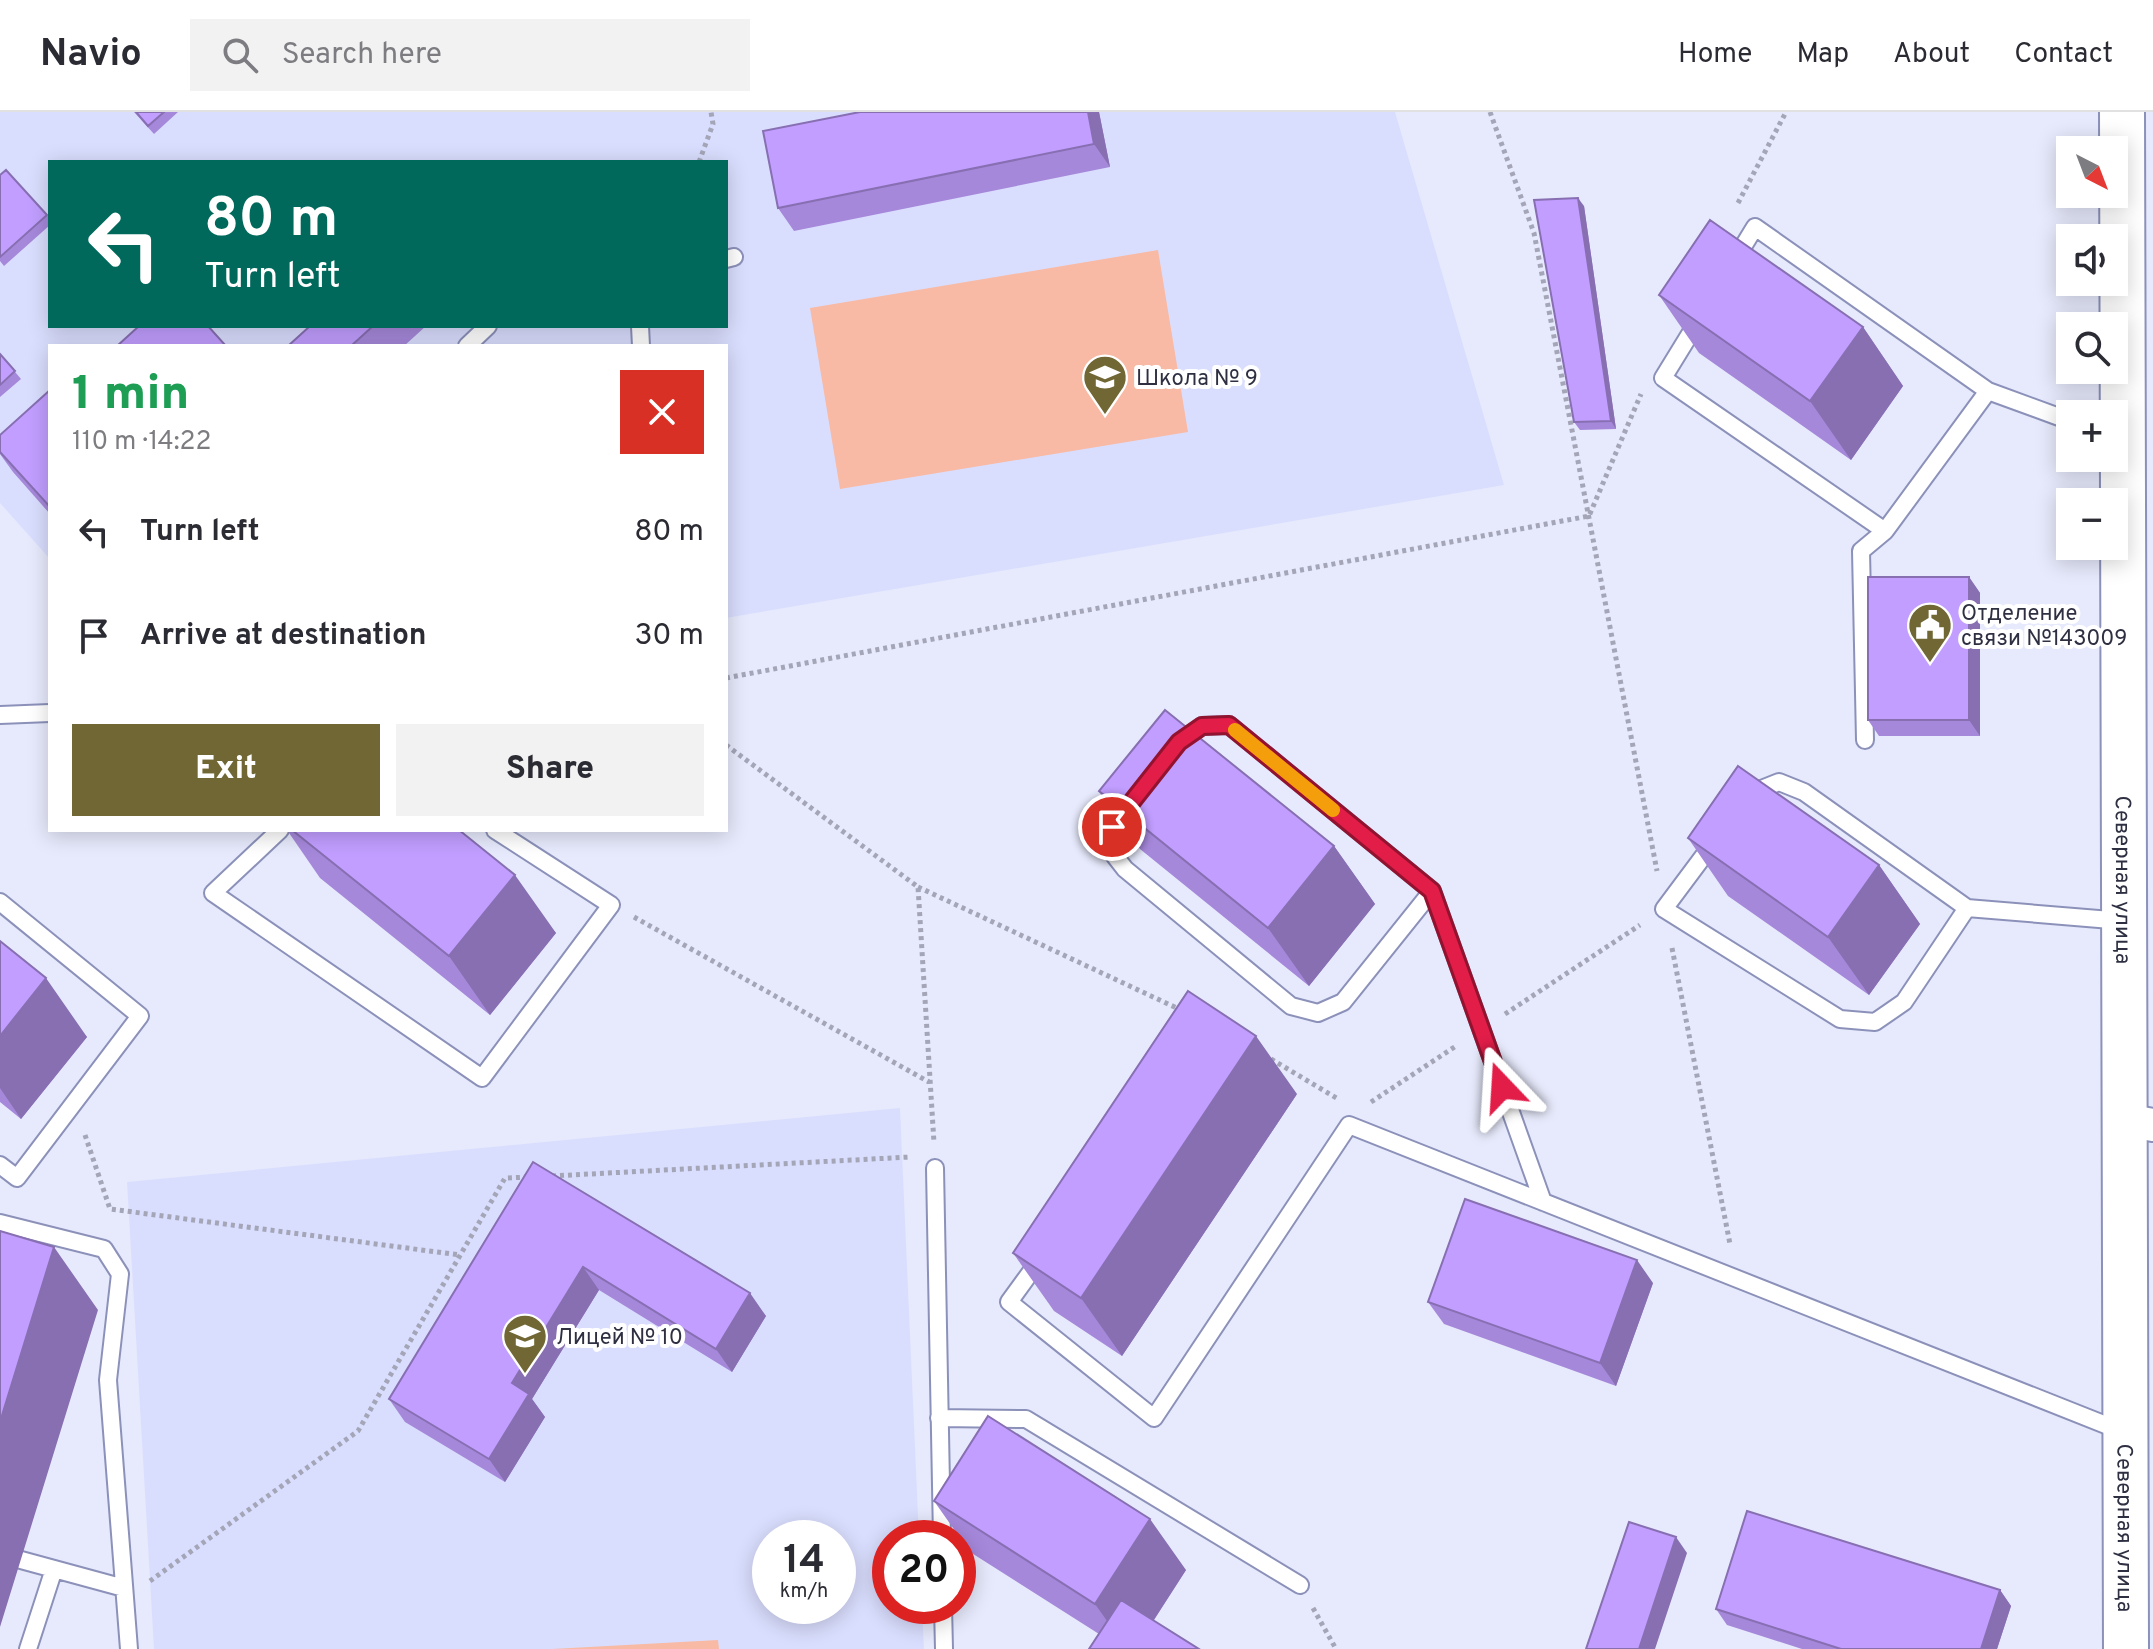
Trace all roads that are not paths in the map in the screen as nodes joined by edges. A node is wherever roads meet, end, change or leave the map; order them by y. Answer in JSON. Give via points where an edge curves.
{"nodes":[{"id":1,"x":2122,"y":112,"type":"edge"},
{"id":2,"x":1724,"y":278,"type":"edge"},
{"id":3,"x":1709,"y":303,"type":"edge"},
{"id":4,"x":486,"y":328,"type":"edge"},
{"id":5,"x":469,"y":344,"type":"edge"},
{"id":6,"x":1988,"y":391,"type":"junction"},
{"id":7,"x":2119,"y":400,"type":"edge"},
{"id":8,"x":2056,"y":416,"type":"edge"},
{"id":9,"x":2119,"y":472,"type":"edge"},
{"id":10,"x":1885,"y":531,"type":"junction"},
{"id":11,"x":48,"y":713,"type":"edge"},
{"id":12,"x":0,"y":715,"type":"edge"},
{"id":13,"x":1865,"y":740,"type":"edge"},
{"id":14,"x":1170,"y":754,"type":"edge"},
{"id":15,"x":1141,"y":790,"type":"edge"},
{"id":16,"x":278,"y":832,"type":"edge"},
{"id":17,"x":498,"y":832,"type":"edge"},
{"id":18,"x":1432,"y":891,"type":"junction"},
{"id":19,"x":0,"y":902,"type":"edge"},
{"id":20,"x":1967,"y":908,"type":"junction"},
{"id":21,"x":2124,"y":921,"type":"junction"},
{"id":22,"x":2139,"y":1122,"type":"edge"},
{"id":23,"x":935,"y":1161,"type":"road end"},
{"id":24,"x":0,"y":1165,"type":"edge"},
{"id":25,"x":1543,"y":1202,"type":"junction"},
{"id":26,"x":0,"y":1223,"type":"edge"},
{"id":27,"x":1055,"y":1239,"type":"edge"},
{"id":28,"x":939,"y":1418,"type":"junction"},
{"id":29,"x":2126,"y":1433,"type":"junction"},
{"id":30,"x":942,"y":1520,"type":"edge"},
{"id":31,"x":21,"y":1560,"type":"dead end"},
{"id":32,"x":54,"y":1569,"type":"junction"},
{"id":33,"x":1300,"y":1585,"type":"road end"},
{"id":34,"x":124,"y":1588,"type":"junction"},
{"id":35,"x":943,"y":1624,"type":"edge"},
{"id":36,"x":28,"y":1649,"type":"edge"},
{"id":37,"x":129,"y":1649,"type":"edge"},
{"id":38,"x":944,"y":1649,"type":"edge"},
{"id":39,"x":2126,"y":1649,"type":"edge"}],
"edges":[{"from":1,"to":7,"type":"street","name":"Северная улица"},
{"from":2,"to":6,"type":"lane","via":[[1755,227]]},
{"from":3,"to":10,"type":"lane","via":[[1663,378]]},
{"from":4,"to":5,"type":"lane"},
{"from":6,"to":8,"type":"lane"},
{"from":6,"to":10,"type":"lane"},
{"from":9,"to":21,"type":"street","name":"Северная улица"},
{"from":10,"to":13,"type":"lane","via":[[1861,551]]},
{"from":11,"to":12,"type":"lane"},
{"from":14,"to":18,"type":"lane","via":[[1202,726],[1229,725]]},
{"from":15,"to":18,"type":"lane","via":[[1112,827],[1111,851],[1125,869],[1291,1006],[1318,1013],[1343,1002]]},
{"from":16,"to":17,"type":"lane","via":[[213,893],[482,1078],[611,905]]},
{"from":18,"to":25,"type":"lane"},
{"from":19,"to":24,"type":"lane","via":[[140,1016],[17,1178]]},
{"from":20,"to":20,"type":"lane","via":[[1804,792],[1779,782],[1752,790],[1664,909],[1840,1019],[1875,1022],[1904,1002]]},
{"from":20,"to":21,"type":"lane"},
{"from":21,"to":22,"type":"street","name":"Северная улица"},
{"from":22,"to":29,"type":"street","name":"Северная улица"},
{"from":23,"to":28,"type":"lane"},
{"from":25,"to":27,"type":"lane","via":[[1349,1125],[1154,1418],[1009,1302]]},
{"from":25,"to":29,"type":"lane"},
{"from":26,"to":34,"type":"lane","via":[[104,1249],[120,1274],[108,1380]]},
{"from":28,"to":30,"type":"lane"},
{"from":28,"to":33,"type":"lane","via":[[1026,1419]]},
{"from":29,"to":39,"type":"street","name":"Северная улица"},
{"from":31,"to":32,"type":"lane"},
{"from":32,"to":34,"type":"lane"},
{"from":32,"to":36,"type":"lane"},
{"from":34,"to":37,"type":"lane"},
{"from":35,"to":38,"type":"lane"}]}
